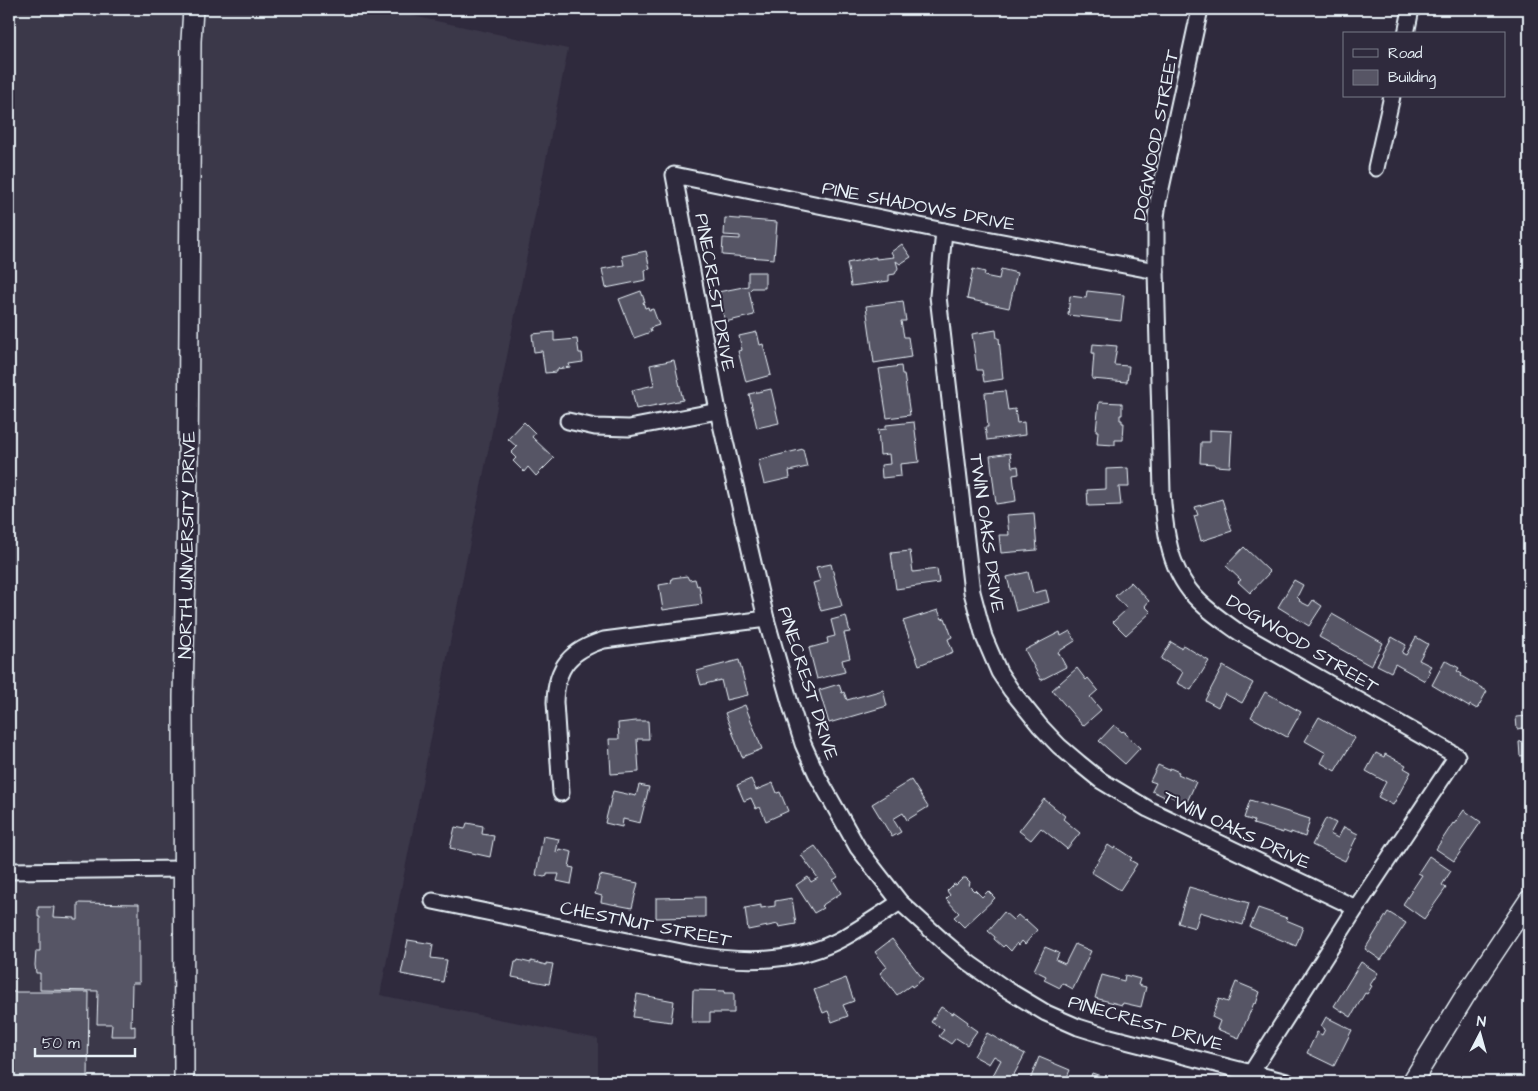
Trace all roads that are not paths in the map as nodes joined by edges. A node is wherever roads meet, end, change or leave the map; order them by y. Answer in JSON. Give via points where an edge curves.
{"nodes":[{"id":1,"x":193,"y":9,"type":"edge"},
{"id":2,"x":1200,"y":9,"type":"edge"},
{"id":3,"x":1411,"y":9,"type":"edge"},
{"id":4,"x":1406,"y":32,"type":"edge"},
{"id":5,"x":1392,"y":98,"type":"edge"},
{"id":6,"x":1376,"y":168,"type":"dead end"},
{"id":7,"x":674,"y":175,"type":"joint"},
{"id":8,"x":944,"y":231,"type":"junction"},
{"id":9,"x":1156,"y":271,"type":"junction"},
{"id":10,"x":718,"y":411,"type":"junction"},
{"id":11,"x":568,"y":421,"type":"dead end"},
{"id":12,"x":766,"y":619,"type":"junction"},
{"id":13,"x":561,"y":793,"type":"dead end"},
{"id":14,"x":183,"y":869,"type":"junction"},
{"id":15,"x":9,"y":871,"type":"edge"},
{"id":16,"x":1529,"y":900,"type":"edge"},
{"id":17,"x":433,"y":901,"type":"dead end"},
{"id":18,"x":900,"y":902,"type":"junction"},
{"id":19,"x":1356,"y":908,"type":"junction"},
{"id":20,"x":1251,"y":1073,"type":"junction"},
{"id":21,"x":184,"y":1082,"type":"edge"},
{"id":22,"x":1288,"y":1082,"type":"edge"},
{"id":23,"x":1412,"y":1082,"type":"edge"}],
"edges":[{"from":1,"to":14,"type":"main road","name":"NORTH UNIVERSITY DRIVE"},
{"from":2,"to":9,"type":"street","name":"DOGWOOD STREET","via":[[1158,202]]},
{"from":3,"to":4,"type":"street"},
{"from":5,"to":6,"type":"street"},
{"from":7,"to":8,"type":"street","name":"PINE SHADOWS DRIVE"},
{"from":7,"to":10,"type":"street","name":"PINECREST DRIVE"},
{"from":8,"to":9,"type":"street","name":"PINE SHADOWS DRIVE"},
{"from":8,"to":19,"type":"street","name":"TWIN OAKS DRIVE","via":[[938,296],[972,592],[998,672],[1059,746],[1100,780],[1148,809]]},
{"from":9,"to":19,"type":"street","name":"DOGWOOD STREET","via":[[1162,492],[1171,556],[1179,575],[1199,601],[1240,632],[1457,756]]},
{"from":10,"to":11,"type":"street","via":[[629,428],[595,427]]},
{"from":10,"to":12,"type":"street","name":"PINECREST DRIVE"},
{"from":12,"to":13,"type":"street","via":[[604,640],[580,649],[564,666],[555,689]]},
{"from":12,"to":18,"type":"street","name":"PINECREST DRIVE","via":[[803,744],[818,776],[858,848]]},
{"from":14,"to":15,"type":"street"},
{"from":14,"to":21,"type":"main road","name":"NORTH UNIVERSITY DRIVE"},
{"from":16,"to":23,"type":"main road"},
{"from":17,"to":18,"type":"street","name":"CHESTNUT STREET","via":[[691,954],[748,961],[787,957],[825,946],[844,938]]},
{"from":18,"to":20,"type":"street","name":"PINECREST DRIVE","via":[[970,964],[1046,1013],[1110,1037]]},
{"from":19,"to":20,"type":"street","name":"DOGWOOD STREET"},
{"from":20,"to":22,"type":"street","name":"PINECREST DRIVE"}]}
